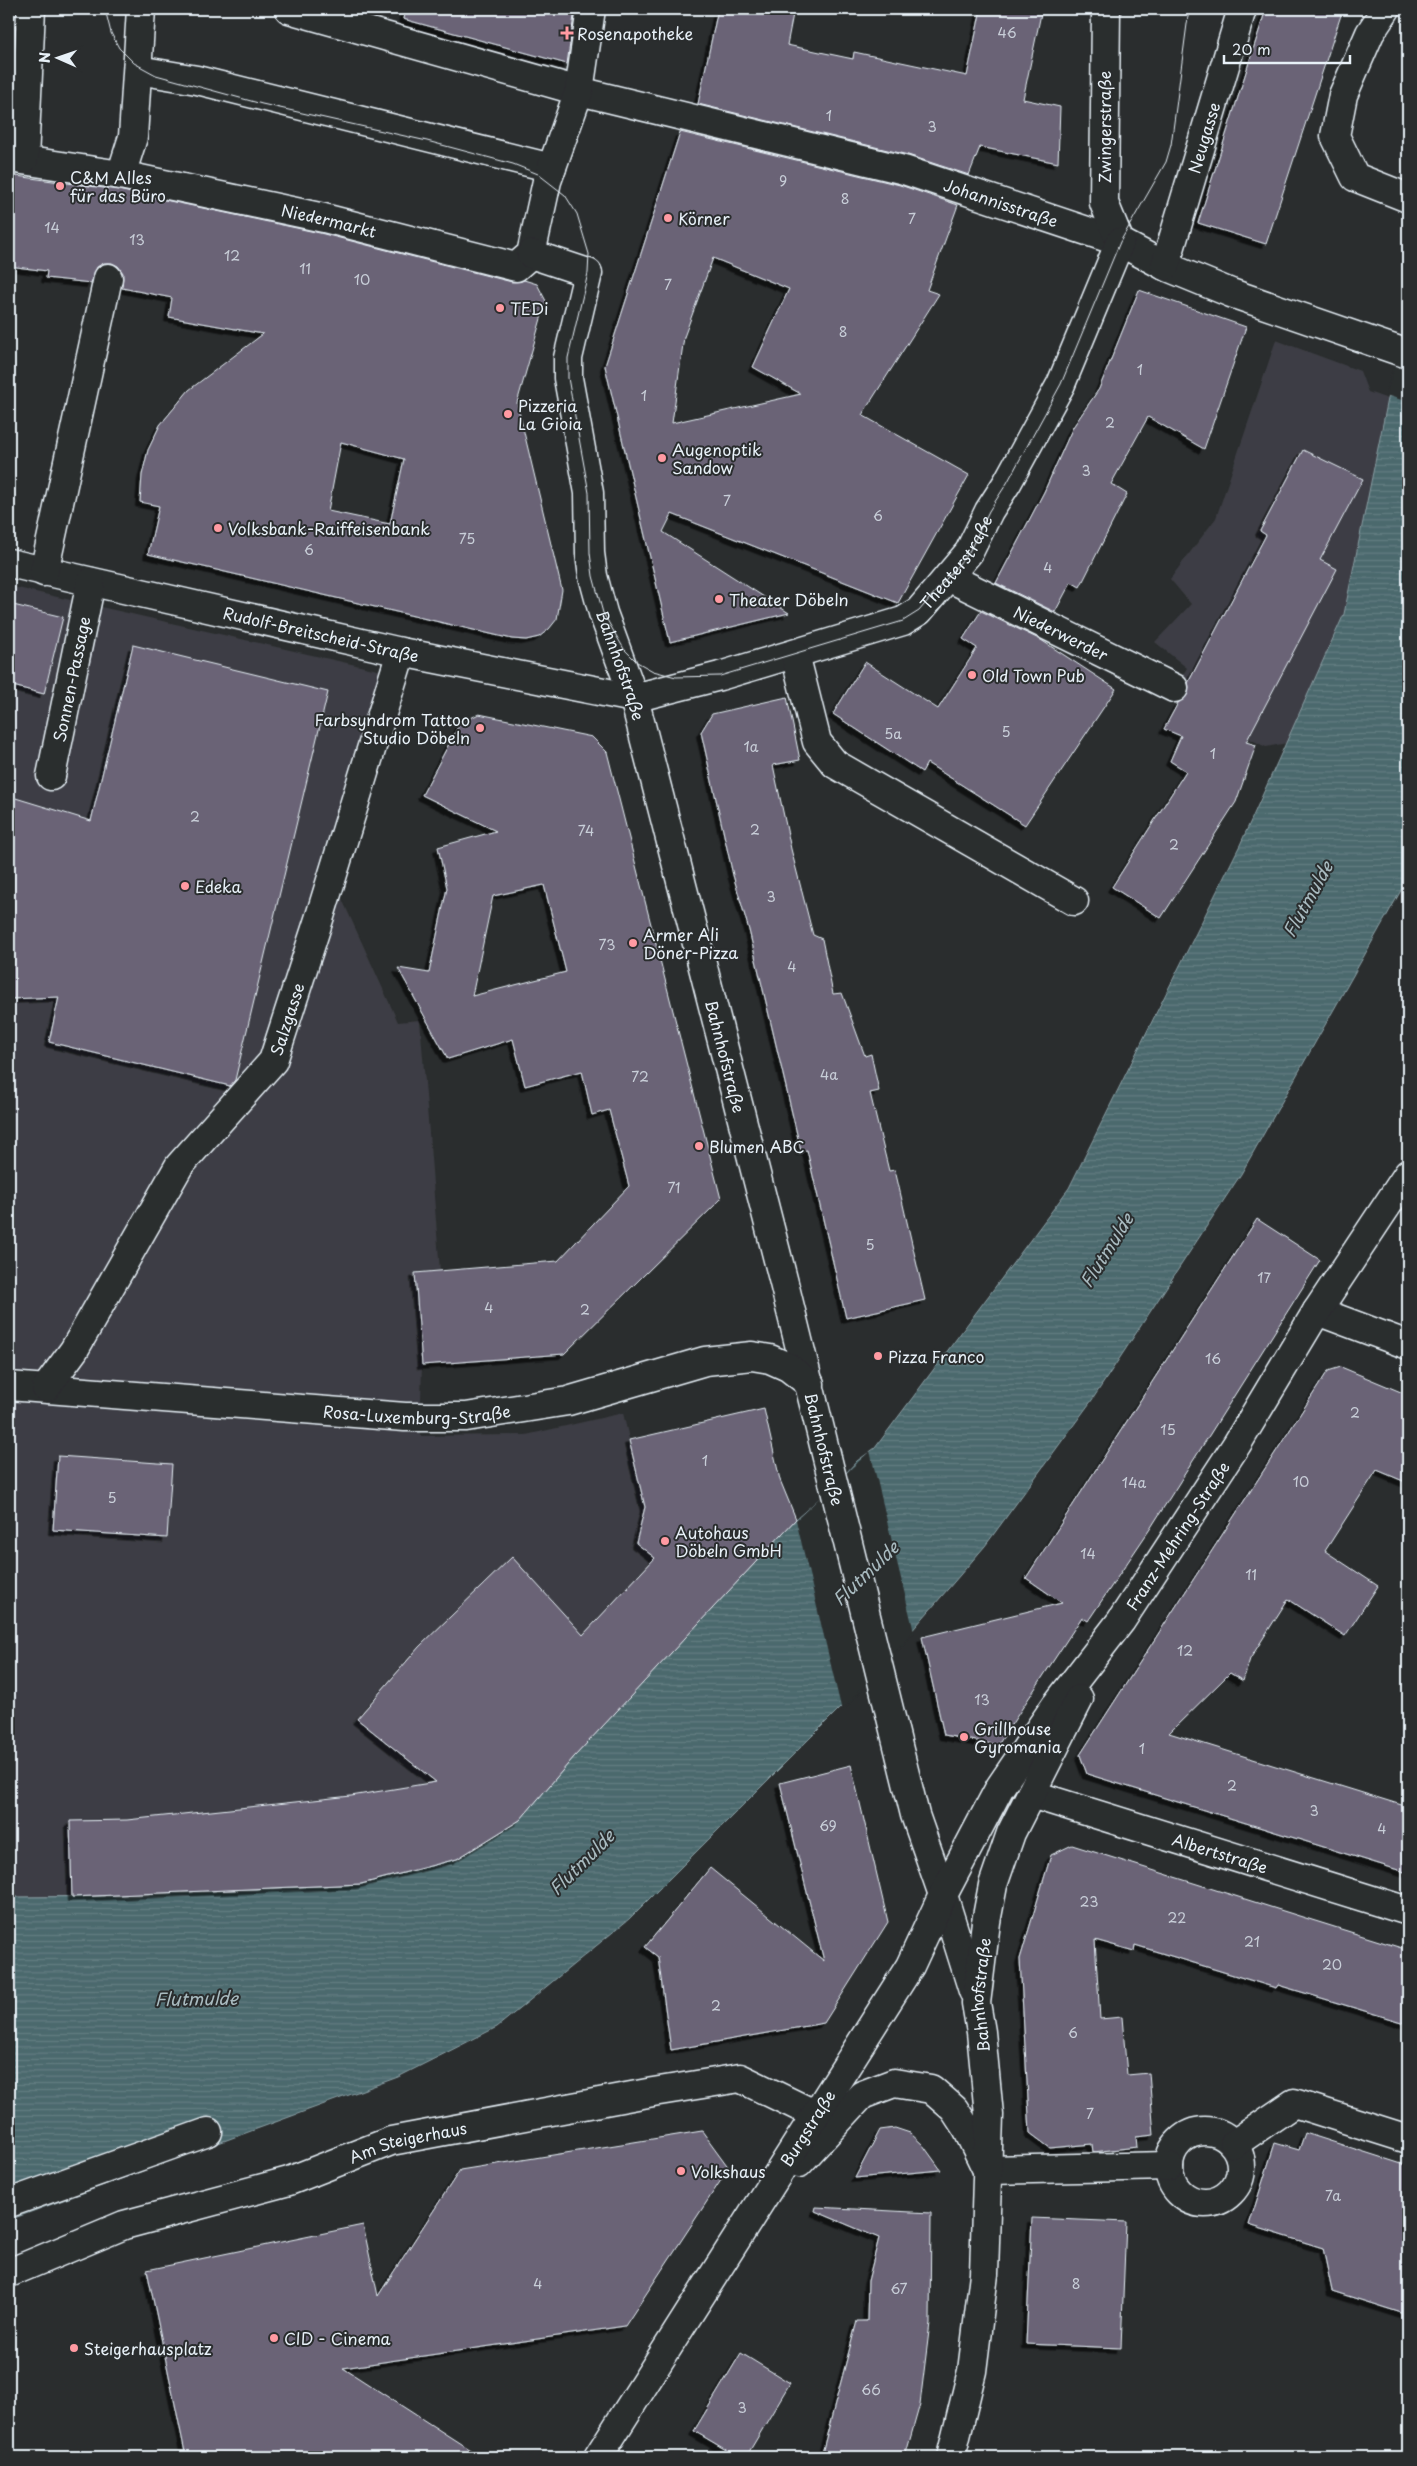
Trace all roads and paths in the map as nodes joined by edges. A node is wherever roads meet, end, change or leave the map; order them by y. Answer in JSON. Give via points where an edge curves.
{"nodes":[{"id":1,"x":31,"y":9,"type":"edge"},
{"id":2,"x":141,"y":9,"type":"edge"},
{"id":3,"x":289,"y":9,"type":"edge"},
{"id":4,"x":591,"y":9,"type":"edge"},
{"id":5,"x":1106,"y":9,"type":"edge"},
{"id":6,"x":1242,"y":9,"type":"edge"},
{"id":7,"x":1386,"y":9,"type":"edge"},
{"id":8,"x":138,"y":70,"type":"junction"},
{"id":9,"x":579,"y":91,"type":"junction"},
{"id":10,"x":17,"y":158,"type":"edge"},
{"id":11,"x":552,"y":168,"type":"junction"},
{"id":12,"x":121,"y":175,"type":"junction"},
{"id":13,"x":1408,"y":198,"type":"edge"},
{"id":14,"x":1120,"y":242,"type":"junction"},
{"id":15,"x":531,"y":254,"type":"junction"},
{"id":16,"x":1165,"y":266,"type":"junction"},
{"id":17,"x":108,"y":278,"type":"dead end"},
{"id":18,"x":1408,"y":354,"type":"edge"},
{"id":19,"x":9,"y":563,"type":"edge"},
{"id":20,"x":44,"y":572,"type":"junction"},
{"id":21,"x":948,"y":577,"type":"junction"},
{"id":22,"x":92,"y":582,"type":"junction"},
{"id":23,"x":401,"y":652,"type":"junction"},
{"id":24,"x":795,"y":654,"type":"junction"},
{"id":25,"x":1174,"y":688,"type":"dead end"},
{"id":26,"x":634,"y":698,"type":"junction"},
{"id":27,"x":51,"y":776,"type":"dead end"},
{"id":28,"x":1074,"y":901,"type":"dead end"},
{"id":29,"x":1408,"y":1174,"type":"edge"},
{"id":30,"x":1317,"y":1311,"type":"junction"},
{"id":31,"x":1408,"y":1345,"type":"edge"},
{"id":32,"x":810,"y":1384,"type":"junction"},
{"id":33,"x":9,"y":1386,"type":"edge"},
{"id":34,"x":46,"y":1388,"type":"junction"},
{"id":35,"x":1121,"y":1621,"type":"junction"},
{"id":36,"x":1031,"y":1794,"type":"junction"},
{"id":37,"x":943,"y":1895,"type":"junction"},
{"id":38,"x":1408,"y":1911,"type":"edge"},
{"id":39,"x":976,"y":2003,"type":"junction"},
{"id":40,"x":814,"y":2114,"type":"junction"},
{"id":41,"x":208,"y":2132,"type":"dead end"},
{"id":42,"x":1408,"y":2139,"type":"edge"},
{"id":43,"x":1234,"y":2144,"type":"junction"},
{"id":44,"x":1169,"y":2166,"type":"junction"},
{"id":45,"x":988,"y":2170,"type":"junction"},
{"id":46,"x":9,"y":2203,"type":"edge"},
{"id":47,"x":750,"y":2219,"type":"junction"},
{"id":48,"x":9,"y":2273,"type":"edge"},
{"id":49,"x":598,"y":2457,"type":"edge"},
{"id":50,"x":951,"y":2457,"type":"edge"}],
"edges":[{"from":1,"to":10,"type":"street","name":"Niedermarkt"},
{"from":2,"to":8,"type":"street"},
{"from":3,"to":9,"type":"street"},
{"from":4,"to":9,"type":"street"},
{"from":5,"to":14,"type":"street","name":"Zwingerstraße","via":[[1104,203]]},
{"from":6,"to":16,"type":"street","name":"Neugasse"},
{"from":7,"to":13,"type":"street","via":[[1370,33],[1343,95],[1335,136],[1355,177]]},
{"from":8,"to":11,"type":"street","via":[[197,80]]},
{"from":8,"to":12,"type":"street","via":[[133,137]]},
{"from":9,"to":11,"type":"street"},
{"from":9,"to":14,"type":"street","name":"Johannisstraße","via":[[904,170]]},
{"from":10,"to":12,"type":"street","name":"Niedermarkt"},
{"from":11,"to":15,"type":"street"},
{"from":12,"to":15,"type":"street","name":"Niedermarkt","via":[[324,218],[516,267]]},
{"from":14,"to":16,"type":"street","name":"Johannisstraße"},
{"from":14,"to":21,"type":"street","name":"Theaterstraße","via":[[1061,384],[969,552]]},
{"from":15,"to":26,"type":"street","name":"Bahnhofstraße","via":[[588,273],[568,358],[568,378],[590,494],[593,576],[603,614]]},
{"from":16,"to":18,"type":"street","name":"Johannisstraße","via":[[1231,293]]},
{"from":17,"to":20,"type":"street"},
{"from":19,"to":20,"type":"street","name":"Rudolf-Breitscheid-Straße"},
{"from":20,"to":22,"type":"street","name":"Rudolf-Breitscheid-Straße"},
{"from":21,"to":24,"type":"street","name":"Theaterstraße","via":[[913,616]]},
{"from":21,"to":25,"type":"street","name":"Niederwerder"},
{"from":22,"to":23,"type":"street","name":"Rudolf-Breitscheid-Straße"},
{"from":22,"to":27,"type":"street","name":"Sonnen-Passage"},
{"from":23,"to":26,"type":"street","name":"Rudolf-Breitscheid-Straße"},
{"from":23,"to":34,"type":"street","name":"Salzgasse","via":[[273,1061],[179,1166],[74,1350]]},
{"from":24,"to":26,"type":"street","name":"Theaterstraße"},
{"from":24,"to":28,"type":"street","via":[[817,742],[835,764]]},
{"from":26,"to":32,"type":"street","name":"Bahnhofstraße"},
{"from":29,"to":30,"type":"street","name":"Franz-Mehring-Straße"},
{"from":30,"to":31,"type":"street"},
{"from":30,"to":35,"type":"street","name":"Franz-Mehring-Straße","via":[[1237,1444]]},
{"from":32,"to":34,"type":"street","name":"Rosa-Luxemburg-Straße","via":[[788,1367],[752,1356],[705,1361],[568,1401],[466,1417],[414,1417],[238,1406]]},
{"from":32,"to":37,"type":"street","name":"Bahnhofstraße","via":[[915,1815]]},
{"from":33,"to":34,"type":"street","name":"Rosa-Luxemburg-Straße"},
{"from":35,"to":36,"type":"street","name":"Bahnhofstraße"},
{"from":35,"to":37,"type":"street","name":"Franz-Mehring-Straße","via":[[1056,1704],[1000,1787]]},
{"from":36,"to":38,"type":"street","name":"Albertstraße"},
{"from":36,"to":39,"type":"street","name":"Bahnhofstraße","via":[[993,1884]]},
{"from":37,"to":39,"type":"street","name":"Bahnhofstraße"},
{"from":37,"to":40,"type":"street","name":"Burgstraße","via":[[910,1966]]},
{"from":39,"to":45,"type":"street","name":"Bahnhofstraße","via":[[989,2115]]},
{"from":40,"to":47,"type":"street","name":"Burgstraße"},
{"from":40,"to":48,"type":"street","name":"Am Steigerhaus","via":[[740,2078],[391,2141],[289,2181],[124,2225]]},
{"from":41,"to":46,"type":"street"},
{"from":42,"to":43,"type":"street","via":[[1294,2104]]},
{"from":43,"to":44,"type":"street","via":[[1220,2134],[1197,2132],[1177,2144]]},
{"from":43,"to":44,"type":"street","via":[[1241,2161],[1240,2173],[1229,2194],[1219,2200],[1196,2202],[1184,2196],[1176,2188]]},
{"from":44,"to":45,"type":"street"},
{"from":45,"to":47,"type":"street","via":[[954,2109],[930,2089],[894,2083],[862,2095]]},
{"from":45,"to":50,"type":"street","name":"Bahnhofstraße","via":[[984,2274],[972,2371]]},
{"from":47,"to":49,"type":"street","name":"Burgstraße"}]}
